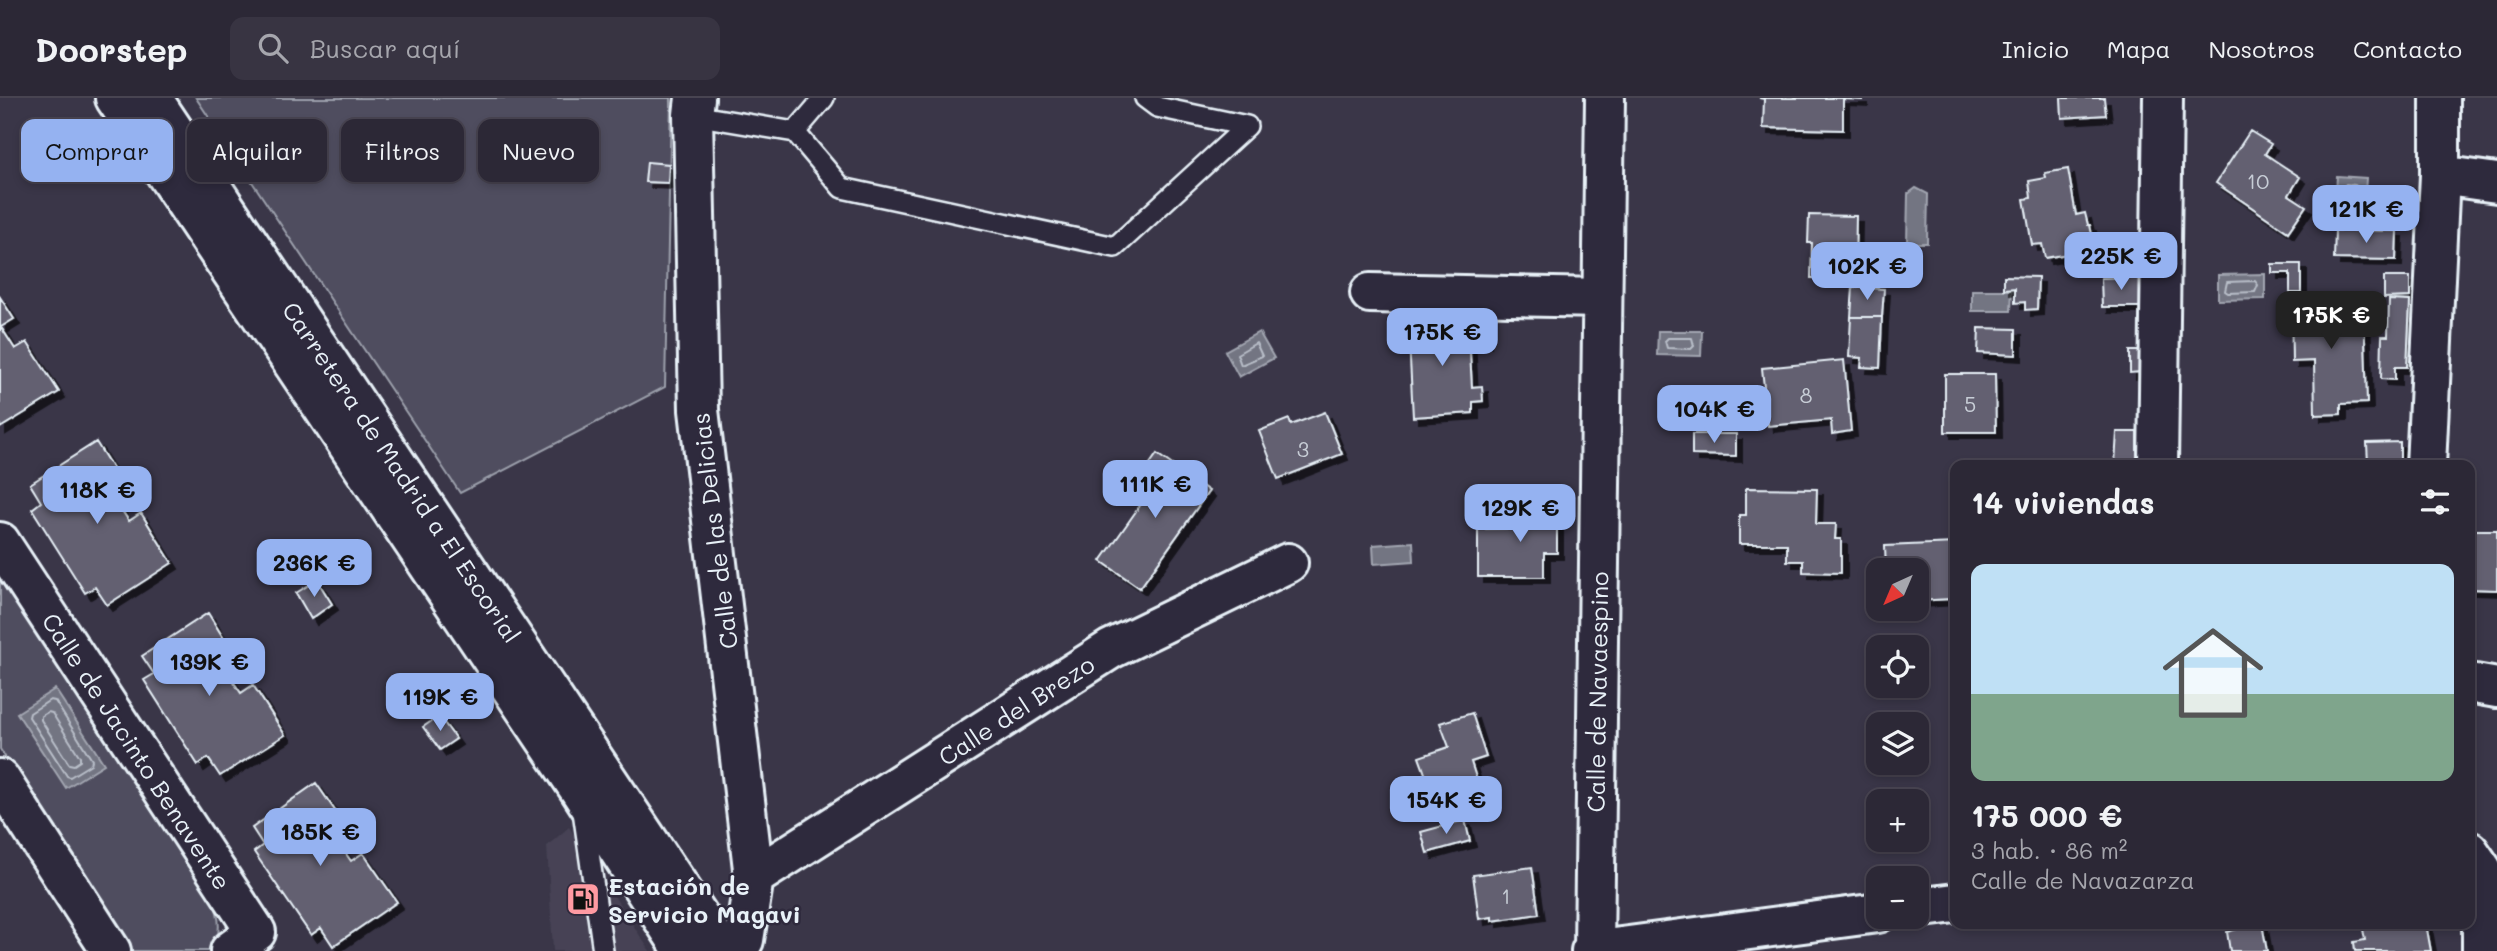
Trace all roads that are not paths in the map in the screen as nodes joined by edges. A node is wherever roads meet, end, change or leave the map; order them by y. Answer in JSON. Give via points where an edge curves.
{"nodes":[{"id":1,"x":115,"y":98,"type":"edge"},
{"id":2,"x":152,"y":98,"type":"edge"},
{"id":3,"x":824,"y":98,"type":"edge"},
{"id":4,"x":1145,"y":98,"type":"edge"},
{"id":5,"x":1605,"y":98,"type":"edge"},
{"id":6,"x":2163,"y":98,"type":"edge"},
{"id":7,"x":2440,"y":98,"type":"edge"},
{"id":8,"x":694,"y":106,"type":"edge"},
{"id":9,"x":795,"y":132,"type":"junction"},
{"id":10,"x":2440,"y":176,"type":"junction"},
{"id":11,"x":2497,"y":183,"type":"edge"},
{"id":12,"x":1370,"y":293,"type":"dead end"},
{"id":13,"x":1602,"y":298,"type":"junction"},
{"id":14,"x":2158,"y":460,"type":"edge"},
{"id":15,"x":2426,"y":460,"type":"edge"},
{"id":16,"x":0,"y":542,"type":"edge"},
{"id":17,"x":1288,"y":563,"type":"dead end"},
{"id":18,"x":2475,"y":684,"type":"edge"},
{"id":19,"x":2497,"y":688,"type":"edge"},
{"id":20,"x":0,"y":779,"type":"edge"},
{"id":21,"x":579,"y":789,"type":"junction"},
{"id":22,"x":2475,"y":860,"type":"edge"},
{"id":23,"x":754,"y":877,"type":"junction"},
{"id":24,"x":1950,"y":904,"type":"edge"},
{"id":25,"x":1929,"y":906,"type":"edge"},
{"id":26,"x":1866,"y":915,"type":"edge"},
{"id":27,"x":111,"y":951,"type":"edge"},
{"id":28,"x":230,"y":951,"type":"edge"},
{"id":29,"x":603,"y":951,"type":"edge"},
{"id":30,"x":684,"y":951,"type":"edge"},
{"id":31,"x":724,"y":951,"type":"edge"},
{"id":32,"x":1592,"y":951,"type":"edge"},
{"id":33,"x":2482,"y":951,"type":"edge"}],
"edges":[{"from":1,"to":21,"type":"main road","name":"Carretera de Madrid a El Escorial"},
{"from":2,"to":31,"type":"main road","name":"Carretera de Madrid a El Escorial"},
{"from":3,"to":9,"type":"lane"},
{"from":4,"to":9,"type":"lane","via":[[1157,107],[1247,125],[1115,247],[842,188]]},
{"from":5,"to":13,"type":"main road","name":"Calle de Navaespino"},
{"from":6,"to":14,"type":"main road"},
{"from":7,"to":10,"type":"main road"},
{"from":8,"to":9,"type":"lane"},
{"from":8,"to":23,"type":"main road","name":"Calle de las Delicias","via":[[699,410]]},
{"from":10,"to":11,"type":"main road"},
{"from":10,"to":15,"type":"main road"},
{"from":12,"to":13,"type":"main road"},
{"from":13,"to":32,"type":"main road","name":"Calle de Navaespino"},
{"from":16,"to":28,"type":"main road","name":"Calle de Jacinto Benavente","via":[[256,932]]},
{"from":17,"to":23,"type":"main road","name":"Calle del Brezo","via":[[1111,649]]},
{"from":18,"to":19,"type":"main road"},
{"from":20,"to":27,"type":"main road"},
{"from":21,"to":29,"type":"lane"},
{"from":21,"to":30,"type":"main road","name":"Carretera de Madrid a El Escorial"},
{"from":22,"to":33,"type":"main road","via":[[2482,870]]},
{"from":23,"to":31,"type":"main road","name":"Calle de las Delicias","via":[[744,940]]},
{"from":24,"to":25,"type":"main road"},
{"from":26,"to":32,"type":"main road"}]}
